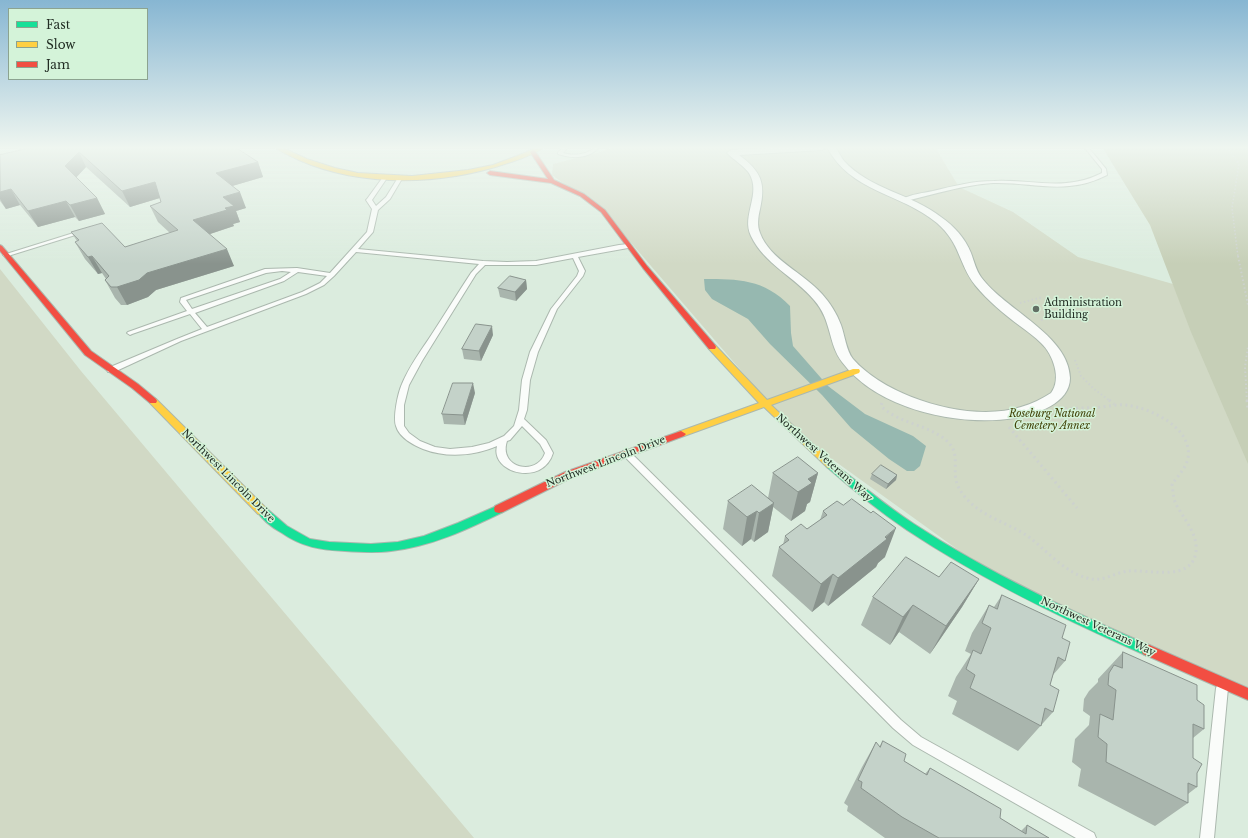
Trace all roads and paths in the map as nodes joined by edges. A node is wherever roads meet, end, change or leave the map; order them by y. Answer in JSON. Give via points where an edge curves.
{"nodes":[{"id":1,"x":379,"y":186,"type":"edge"},
{"id":2,"x":395,"y":186,"type":"edge"},
{"id":3,"x":561,"y":186,"type":"edge"},
{"id":4,"x":758,"y":186,"type":"edge"},
{"id":5,"x":878,"y":186,"type":"edge"},
{"id":6,"x":958,"y":186,"type":"edge"},
{"id":7,"x":1235,"y":186,"type":"edge"},
{"id":8,"x":906,"y":199,"type":"junction"},
{"id":9,"x":375,"y":208,"type":"junction"},
{"id":10,"x":92,"y":229,"type":"edge"},
{"id":11,"x":628,"y":246,"type":"junction"},
{"id":12,"x":0,"y":247,"type":"edge"},
{"id":13,"x":354,"y":250,"type":"junction"},
{"id":14,"x":6,"y":255,"type":"junction"},
{"id":15,"x":575,"y":256,"type":"junction"},
{"id":16,"x":482,"y":263,"type":"junction"},
{"id":17,"x":297,"y":270,"type":"junction"},
{"id":18,"x":332,"y":275,"type":"junction"},
{"id":19,"x":1248,"y":305,"type":"edge"},
{"id":20,"x":191,"y":312,"type":"junction"},
{"id":21,"x":1071,"y":313,"type":"dead end"},
{"id":22,"x":1025,"y":324,"type":"junction"},
{"id":23,"x":206,"y":330,"type":"junction"},
{"id":24,"x":130,"y":333,"type":"dead end"},
{"id":25,"x":1248,"y":347,"type":"edge"},
{"id":26,"x":1056,"y":354,"type":"junction"},
{"id":27,"x":111,"y":370,"type":"junction"},
{"id":28,"x":856,"y":371,"type":"junction"},
{"id":29,"x":890,"y":393,"type":"junction"},
{"id":30,"x":764,"y":403,"type":"junction"},
{"id":31,"x":1114,"y":405,"type":"junction"},
{"id":32,"x":1039,"y":406,"type":"junction"},
{"id":33,"x":1248,"y":409,"type":"edge"},
{"id":34,"x":1000,"y":417,"type":"junction"},
{"id":35,"x":520,"y":419,"type":"junction"},
{"id":36,"x":503,"y":440,"type":"junction"},
{"id":37,"x":626,"y":453,"type":"junction"},
{"id":38,"x":1077,"y":508,"type":"dead end"},
{"id":39,"x":1222,"y":682,"type":"junction"},
{"id":40,"x":1248,"y":694,"type":"edge"},
{"id":41,"x":1089,"y":838,"type":"edge"},
{"id":42,"x":1207,"y":838,"type":"edge"}],
"edges":[{"from":1,"to":9,"type":"lane","via":[[369,200]]},
{"from":2,"to":9,"type":"lane","via":[[388,198]]},
{"from":3,"to":11,"type":"street","name":"Northwest Veterans Way","via":[[598,206]]},
{"from":4,"to":28,"type":"street","via":[[760,191],[752,216],[759,242],[777,263],[820,299],[836,327],[846,360]]},
{"from":5,"to":8,"type":"street"},
{"from":6,"to":8,"type":"lane"},
{"from":7,"to":19,"type":"path","via":[[1232,208],[1240,269]]},
{"from":8,"to":22,"type":"street","via":[[927,211],[953,233],[961,243],[974,276],[994,299]]},
{"from":9,"to":13,"type":"lane","via":[[370,232]]},
{"from":10,"to":14,"type":"lane"},
{"from":11,"to":15,"type":"lane"},
{"from":11,"to":30,"type":"street","name":"Northwest Veterans Way","via":[[727,364]]},
{"from":12,"to":14,"type":"street","name":"Northwest Lincoln Drive"},
{"from":13,"to":16,"type":"lane"},
{"from":13,"to":18,"type":"lane"},
{"from":14,"to":27,"type":"street","name":"Northwest Lincoln Drive","via":[[88,353]]},
{"from":15,"to":16,"type":"lane","via":[[536,263]]},
{"from":15,"to":35,"type":"lane","via":[[582,271],[554,309],[544,328],[526,380]]},
{"from":16,"to":36,"type":"lane","via":[[405,385],[400,405],[400,426],[417,444],[434,450],[472,450]]},
{"from":17,"to":18,"type":"lane"},
{"from":17,"to":20,"type":"lane","via":[[282,280]]},
{"from":17,"to":20,"type":"lane","via":[[265,271],[190,296],[182,301]]},
{"from":18,"to":23,"type":"lane","via":[[314,289]]},
{"from":20,"to":23,"type":"lane"},
{"from":20,"to":24,"type":"lane"},
{"from":21,"to":22,"type":"path"},
{"from":22,"to":26,"type":"street","via":[[1046,340]]},
{"from":23,"to":27,"type":"lane"},
{"from":25,"to":33,"type":"path","via":[[1245,367]]},
{"from":26,"to":31,"type":"path","via":[[1074,357],[1081,376]]},
{"from":26,"to":32,"type":"street","via":[[1062,371],[1061,383],[1057,394]]},
{"from":27,"to":37,"type":"street","name":"Northwest Lincoln Drive","via":[[158,405],[278,525],[308,542],[328,546],[398,546],[439,535],[477,520],[568,474]]},
{"from":28,"to":29,"type":"street"},
{"from":28,"to":30,"type":"street","name":"Northwest Lincoln Drive"},
{"from":29,"to":31,"type":"path","via":[[881,406],[888,414],[928,429],[949,443],[957,458],[956,480],[969,501],[1030,537],[1064,567],[1098,580],[1128,571],[1158,573],[1181,569],[1195,557],[1196,550],[1195,539],[1174,500],[1172,484],[1188,457],[1185,441],[1170,423],[1156,414],[1140,407]]},
{"from":29,"to":34,"type":"street","via":[[912,403],[947,412],[978,417]]},
{"from":30,"to":37,"type":"street","name":"Northwest Lincoln Drive"},
{"from":30,"to":39,"type":"street","name":"Northwest Veterans Way","via":[[828,464],[875,503],[951,553],[1108,632]]},
{"from":31,"to":32,"type":"path","via":[[1051,412]]},
{"from":32,"to":34,"type":"street"},
{"from":34,"to":38,"type":"path"},
{"from":35,"to":36,"type":"lane","via":[[518,427]]},
{"from":35,"to":36,"type":"lane","via":[[543,442],[549,453],[544,464],[535,470],[522,471],[512,467],[499,453]]},
{"from":37,"to":41,"type":"lane","via":[[917,741]]},
{"from":39,"to":40,"type":"street","name":"Northwest Veterans Way"},
{"from":39,"to":42,"type":"lane"}]}
